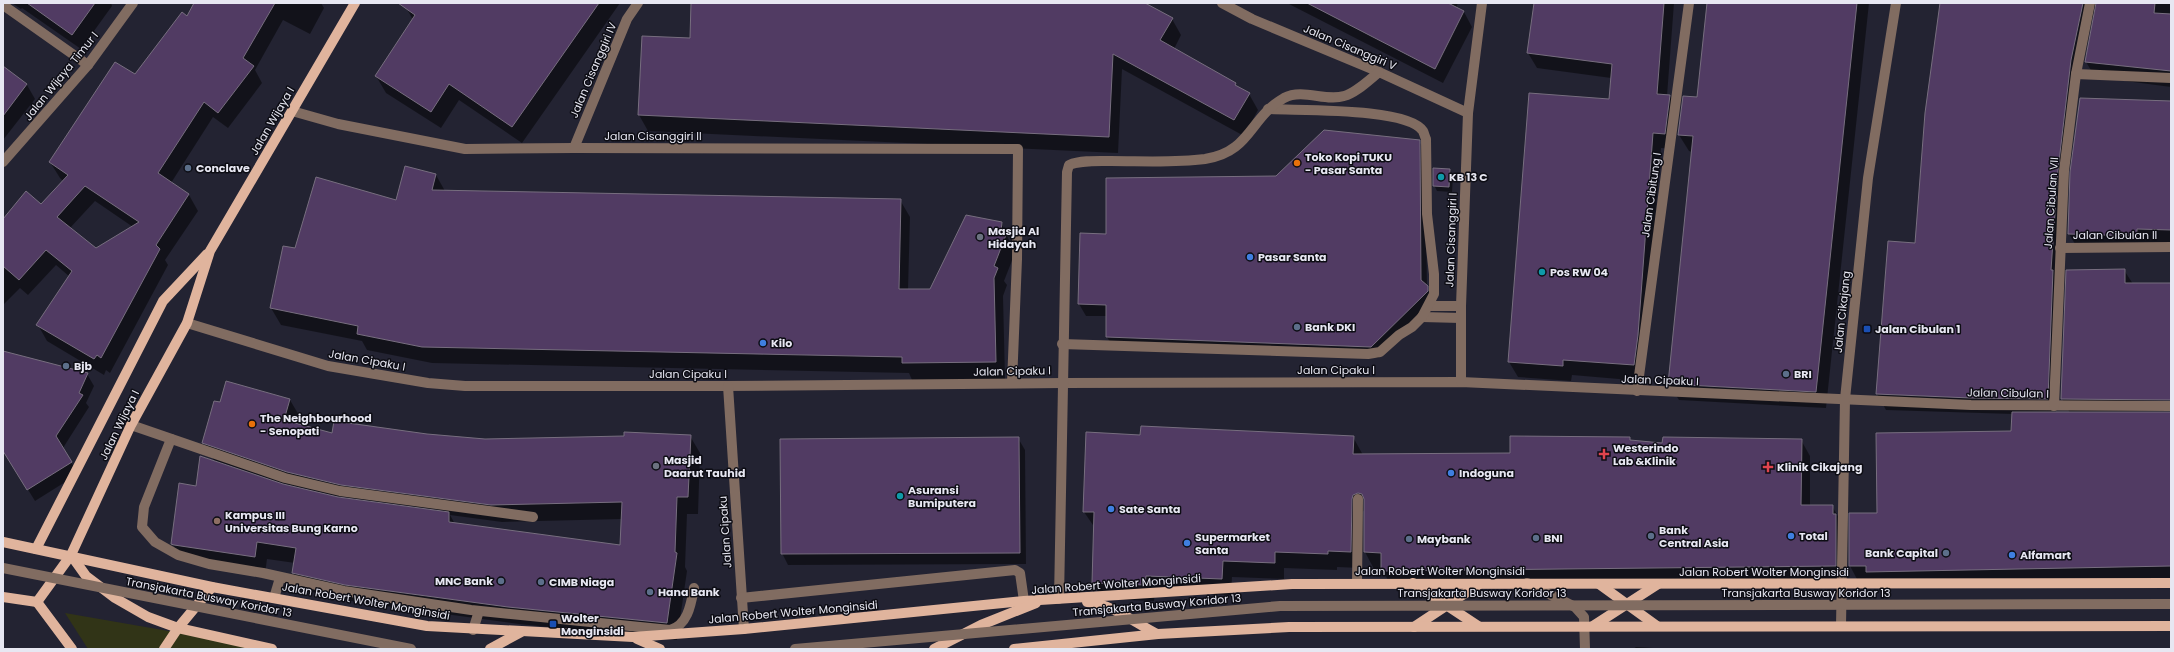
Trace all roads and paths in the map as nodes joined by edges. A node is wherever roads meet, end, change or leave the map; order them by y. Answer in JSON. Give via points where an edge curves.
{"nodes":[{"id":1,"x":133,"y":3,"type":"edge"},
{"id":2,"x":355,"y":3,"type":"edge"},
{"id":3,"x":638,"y":3,"type":"edge"},
{"id":4,"x":1222,"y":3,"type":"edge"},
{"id":5,"x":1482,"y":3,"type":"edge"},
{"id":6,"x":1689,"y":3,"type":"edge"},
{"id":7,"x":1896,"y":3,"type":"edge"},
{"id":8,"x":2090,"y":3,"type":"edge"},
{"id":9,"x":3,"y":5,"type":"edge"},
{"id":10,"x":88,"y":65,"type":"junction"},
{"id":11,"x":1379,"y":72,"type":"junction"},
{"id":12,"x":2076,"y":74,"type":"junction"},
{"id":13,"x":2171,"y":78,"type":"edge"},
{"id":14,"x":1268,"y":110,"type":"junction"},
{"id":15,"x":292,"y":111,"type":"junction"},
{"id":16,"x":1468,"y":113,"type":"junction"},
{"id":17,"x":574,"y":148,"type":"junction"},
{"id":18,"x":3,"y":162,"type":"edge"},
{"id":19,"x":2171,"y":247,"type":"edge"},
{"id":20,"x":2060,"y":248,"type":"junction"},
{"id":21,"x":210,"y":251,"type":"junction"},
{"id":22,"x":1429,"y":306,"type":"junction"},
{"id":23,"x":1461,"y":306,"type":"junction"},
{"id":24,"x":1422,"y":317,"type":"junction"},
{"id":25,"x":1461,"y":318,"type":"junction"},
{"id":26,"x":187,"y":323,"type":"junction"},
{"id":27,"x":1062,"y":344,"type":"junction"},
{"id":28,"x":1461,"y":382,"type":"junction"},
{"id":29,"x":1012,"y":383,"type":"junction"},
{"id":30,"x":1062,"y":383,"type":"junction"},
{"id":31,"x":728,"y":386,"type":"junction"},
{"id":32,"x":1637,"y":391,"type":"junction"},
{"id":33,"x":1845,"y":399,"type":"junction"},
{"id":34,"x":2054,"y":406,"type":"junction"},
{"id":35,"x":2171,"y":406,"type":"edge"},
{"id":36,"x":131,"y":425,"type":"junction"},
{"id":37,"x":171,"y":439,"type":"junction"},
{"id":38,"x":1358,"y":499,"type":"dead end"},
{"id":39,"x":533,"y":517,"type":"dead end"},
{"id":40,"x":3,"y":542,"type":"edge"},
{"id":41,"x":36,"y":549,"type":"junction"},
{"id":42,"x":71,"y":555,"type":"junction"},
{"id":43,"x":3,"y":568,"type":"edge"},
{"id":44,"x":280,"y":578,"type":"junction"},
{"id":45,"x":1357,"y":583,"type":"junction"},
{"id":46,"x":1413,"y":583,"type":"junction"},
{"id":47,"x":1527,"y":583,"type":"junction"},
{"id":48,"x":2171,"y":583,"type":"edge"},
{"id":49,"x":1479,"y":584,"type":"junction"},
{"id":50,"x":1599,"y":584,"type":"junction"},
{"id":51,"x":1658,"y":584,"type":"junction"},
{"id":52,"x":1841,"y":584,"type":"junction"},
{"id":53,"x":212,"y":587,"type":"junction"},
{"id":54,"x":694,"y":588,"type":"dead end"},
{"id":55,"x":3,"y":597,"type":"edge"},
{"id":56,"x":274,"y":598,"type":"junction"},
{"id":57,"x":741,"y":598,"type":"junction"},
{"id":58,"x":1059,"y":598,"type":"junction"},
{"id":59,"x":1043,"y":600,"type":"junction"},
{"id":60,"x":1024,"y":601,"type":"junction"},
{"id":61,"x":37,"y":602,"type":"junction"},
{"id":62,"x":1627,"y":604,"type":"junction"},
{"id":63,"x":2171,"y":604,"type":"edge"},
{"id":64,"x":1445,"y":606,"type":"junction"},
{"id":65,"x":479,"y":611,"type":"junction"},
{"id":66,"x":1414,"y":626,"type":"junction"},
{"id":67,"x":1478,"y":626,"type":"junction"},
{"id":68,"x":1589,"y":626,"type":"junction"},
{"id":69,"x":1657,"y":626,"type":"junction"},
{"id":70,"x":1841,"y":626,"type":"junction"},
{"id":71,"x":2171,"y":626,"type":"edge"},
{"id":72,"x":178,"y":628,"type":"junction"},
{"id":73,"x":744,"y":629,"type":"junction"},
{"id":74,"x":473,"y":630,"type":"junction"},
{"id":75,"x":521,"y":632,"type":"junction"},
{"id":76,"x":1158,"y":634,"type":"junction"},
{"id":77,"x":633,"y":638,"type":"junction"},
{"id":78,"x":72,"y":649,"type":"edge"},
{"id":79,"x":164,"y":649,"type":"edge"},
{"id":80,"x":272,"y":649,"type":"edge"},
{"id":81,"x":411,"y":649,"type":"edge"},
{"id":82,"x":490,"y":649,"type":"edge"},
{"id":83,"x":660,"y":649,"type":"edge"},
{"id":84,"x":795,"y":649,"type":"edge"},
{"id":85,"x":934,"y":649,"type":"edge"},
{"id":86,"x":1014,"y":649,"type":"edge"},
{"id":87,"x":1585,"y":649,"type":"edge"}],
"edges":[{"from":1,"to":10,"type":"street","name":"Jalan Wijaya Timur I"},
{"from":2,"to":15,"type":"main road","name":"Jalan Wijaya I"},
{"from":3,"to":17,"type":"street","name":"Jalan Cisanggiri IV","via":[[627,18]]},
{"from":4,"to":11,"type":"street","name":"Jalan Cisanggiri V","via":[[1252,19]]},
{"from":5,"to":16,"type":"street","name":"Jalan Cisanggiri I"},
{"from":6,"to":32,"type":"street","name":"Jalan Cibitung I"},
{"from":7,"to":33,"type":"street","name":"Jalan Cikajang","via":[[1868,178]]},
{"from":8,"to":12,"type":"street","name":"Jalan Cibulan VII"},
{"from":9,"to":10,"type":"street"},
{"from":10,"to":18,"type":"street","name":"Jalan Wijaya Timur I"},
{"from":11,"to":14,"type":"street","via":[[1345,96],[1336,98],[1309,94],[1286,97]]},
{"from":11,"to":16,"type":"street","name":"Jalan Cisanggiri V"},
{"from":12,"to":13,"type":"street"},
{"from":12,"to":20,"type":"street","name":"Jalan Cibulan VII","via":[[2064,171]]},
{"from":14,"to":22,"type":"street","via":[[1378,114],[1411,123],[1422,130],[1426,139],[1427,214],[1434,274],[1434,294]]},
{"from":14,"to":27,"type":"street","via":[[1243,141],[1223,155],[1180,160],[1097,161],[1069,165]]},
{"from":15,"to":17,"type":"street","name":"Jalan Cisanggiri II","via":[[338,124],[465,150]]},
{"from":15,"to":21,"type":"main road","name":"Jalan Wijaya I"},
{"from":16,"to":23,"type":"street","name":"Jalan Cisanggiri I"},
{"from":17,"to":29,"type":"street","name":"Jalan Cisanggiri II","via":[[1018,149]]},
{"from":19,"to":20,"type":"street","name":"Jalan Cibulan II"},
{"from":20,"to":34,"type":"street","name":"Jalan Cibulan VII"},
{"from":21,"to":26,"type":"main road","name":"Jalan Wijaya I"},
{"from":21,"to":41,"type":"main road","name":"Jalan Wijaya I","via":[[163,301]]},
{"from":22,"to":23,"type":"street"},
{"from":22,"to":24,"type":"street"},
{"from":23,"to":25,"type":"street","name":"Jalan Cisanggiri I"},
{"from":24,"to":25,"type":"street"},
{"from":24,"to":27,"type":"street","via":[[1380,352],[1368,354]]},
{"from":25,"to":28,"type":"street","name":"Jalan Cisanggiri I"},
{"from":26,"to":31,"type":"street","name":"Jalan Cipaku I","via":[[328,366],[428,383],[465,386]]},
{"from":26,"to":36,"type":"main road","name":"Jalan Wijaya I"},
{"from":27,"to":30,"type":"street"},
{"from":28,"to":30,"type":"street","name":"Jalan Cipaku I"},
{"from":28,"to":32,"type":"street","name":"Jalan Cipaku I"},
{"from":29,"to":30,"type":"street","name":"Jalan Cipaku I"},
{"from":29,"to":31,"type":"street","name":"Jalan Cipaku I"},
{"from":30,"to":58,"type":"street"},
{"from":31,"to":57,"type":"street","name":"Jalan Cipaku"},
{"from":32,"to":33,"type":"street","name":"Jalan Cipaku I"},
{"from":33,"to":34,"type":"street","name":"Jalan Cibulan I"},
{"from":33,"to":52,"type":"street","name":"Jalan Cikajang"},
{"from":34,"to":35,"type":"street","name":"Jalan Cibulan I"},
{"from":36,"to":37,"type":"street"},
{"from":36,"to":42,"type":"main road","name":"Jalan Wijaya I"},
{"from":37,"to":39,"type":"street","via":[[285,478],[340,491]]},
{"from":37,"to":44,"type":"street","via":[[144,507],[142,526],[156,542],[178,555]]},
{"from":38,"to":45,"type":"street"},
{"from":40,"to":41,"type":"main road","name":"Jalan Robert Wolter Monginsidi"},
{"from":41,"to":42,"type":"main road","name":"Jalan Robert Wolter Monginsidi"},
{"from":42,"to":53,"type":"main road","name":"Jalan Robert Wolter Monginsidi"},
{"from":42,"to":61,"type":"main road","name":"Jalan Wijaya I"},
{"from":42,"to":72,"type":"main road","via":[[86,576],[115,598],[148,617]]},
{"from":43,"to":81,"type":"street","name":"Transjakarta Busway Koridor 13","bridge":true},
{"from":44,"to":56,"type":"street"},
{"from":44,"to":65,"type":"street","via":[[344,591]]},
{"from":45,"to":46,"type":"main road","name":"Jalan Robert Wolter Monginsidi"},
{"from":45,"to":58,"type":"main road","name":"Jalan Robert Wolter Monginsidi","via":[[1292,584]]},
{"from":46,"to":49,"type":"main road","name":"Jalan Robert Wolter Monginsidi"},
{"from":46,"to":64,"type":"main road"},
{"from":47,"to":49,"type":"main road","name":"Jalan Robert Wolter Monginsidi"},
{"from":47,"to":50,"type":"main road","name":"Jalan Robert Wolter Monginsidi"},
{"from":47,"to":68,"type":"street","via":[[1575,607]]},
{"from":48,"to":52,"type":"main road","name":"Jalan Robert Wolter Monginsidi"},
{"from":49,"to":64,"type":"main road"},
{"from":50,"to":51,"type":"main road","name":"Jalan Robert Wolter Monginsidi"},
{"from":50,"to":62,"type":"main road"},
{"from":51,"to":52,"type":"main road","name":"Jalan Robert Wolter Monginsidi"},
{"from":51,"to":62,"type":"main road"},
{"from":52,"to":70,"type":"street","name":"Jalan Cikajang"},
{"from":53,"to":56,"type":"main road","name":"Jalan Robert Wolter Monginsidi"},
{"from":53,"to":72,"type":"main road"},
{"from":54,"to":65,"type":"street","via":[[690,607],[683,622],[678,628],[670,630]]},
{"from":55,"to":61,"type":"main road"},
{"from":56,"to":74,"type":"main road","name":"Jalan Robert Wolter Monginsidi","via":[[427,626]]},
{"from":57,"to":60,"type":"street","via":[[1015,570],[1020,573]]},
{"from":57,"to":73,"type":"street","name":"Jalan Cipaku"},
{"from":58,"to":59,"type":"main road","name":"Jalan Robert Wolter Monginsidi"},
{"from":58,"to":76,"type":"main road","via":[[1099,603]]},
{"from":59,"to":60,"type":"main road","name":"Jalan Robert Wolter Monginsidi"},
{"from":59,"to":85,"type":"main road","via":[[981,625]]},
{"from":60,"to":73,"type":"main road","name":"Jalan Robert Wolter Monginsidi"},
{"from":61,"to":78,"type":"main road"},
{"from":62,"to":68,"type":"main road"},
{"from":62,"to":69,"type":"main road"},
{"from":63,"to":84,"type":"street","name":"Transjakarta Busway Koridor 13","bridge":true,"via":[[1280,606]]},
{"from":64,"to":66,"type":"main road"},
{"from":64,"to":67,"type":"main road"},
{"from":65,"to":74,"type":"street"},
{"from":66,"to":67,"type":"main road"},
{"from":66,"to":76,"type":"main road","via":[[1288,627]]},
{"from":67,"to":68,"type":"main road"},
{"from":68,"to":69,"type":"main road"},
{"from":68,"to":87,"type":"street"},
{"from":69,"to":70,"type":"main road"},
{"from":70,"to":71,"type":"main road"},
{"from":72,"to":79,"type":"main road"},
{"from":72,"to":80,"type":"main road"},
{"from":73,"to":77,"type":"main road","name":"Jalan Robert Wolter Monginsidi"},
{"from":74,"to":75,"type":"main road","name":"Jalan Robert Wolter Monginsidi"},
{"from":75,"to":77,"type":"main road","name":"Jalan Robert Wolter Monginsidi"},
{"from":75,"to":82,"type":"main road"},
{"from":76,"to":86,"type":"main road"},
{"from":77,"to":83,"type":"main road"}]}
